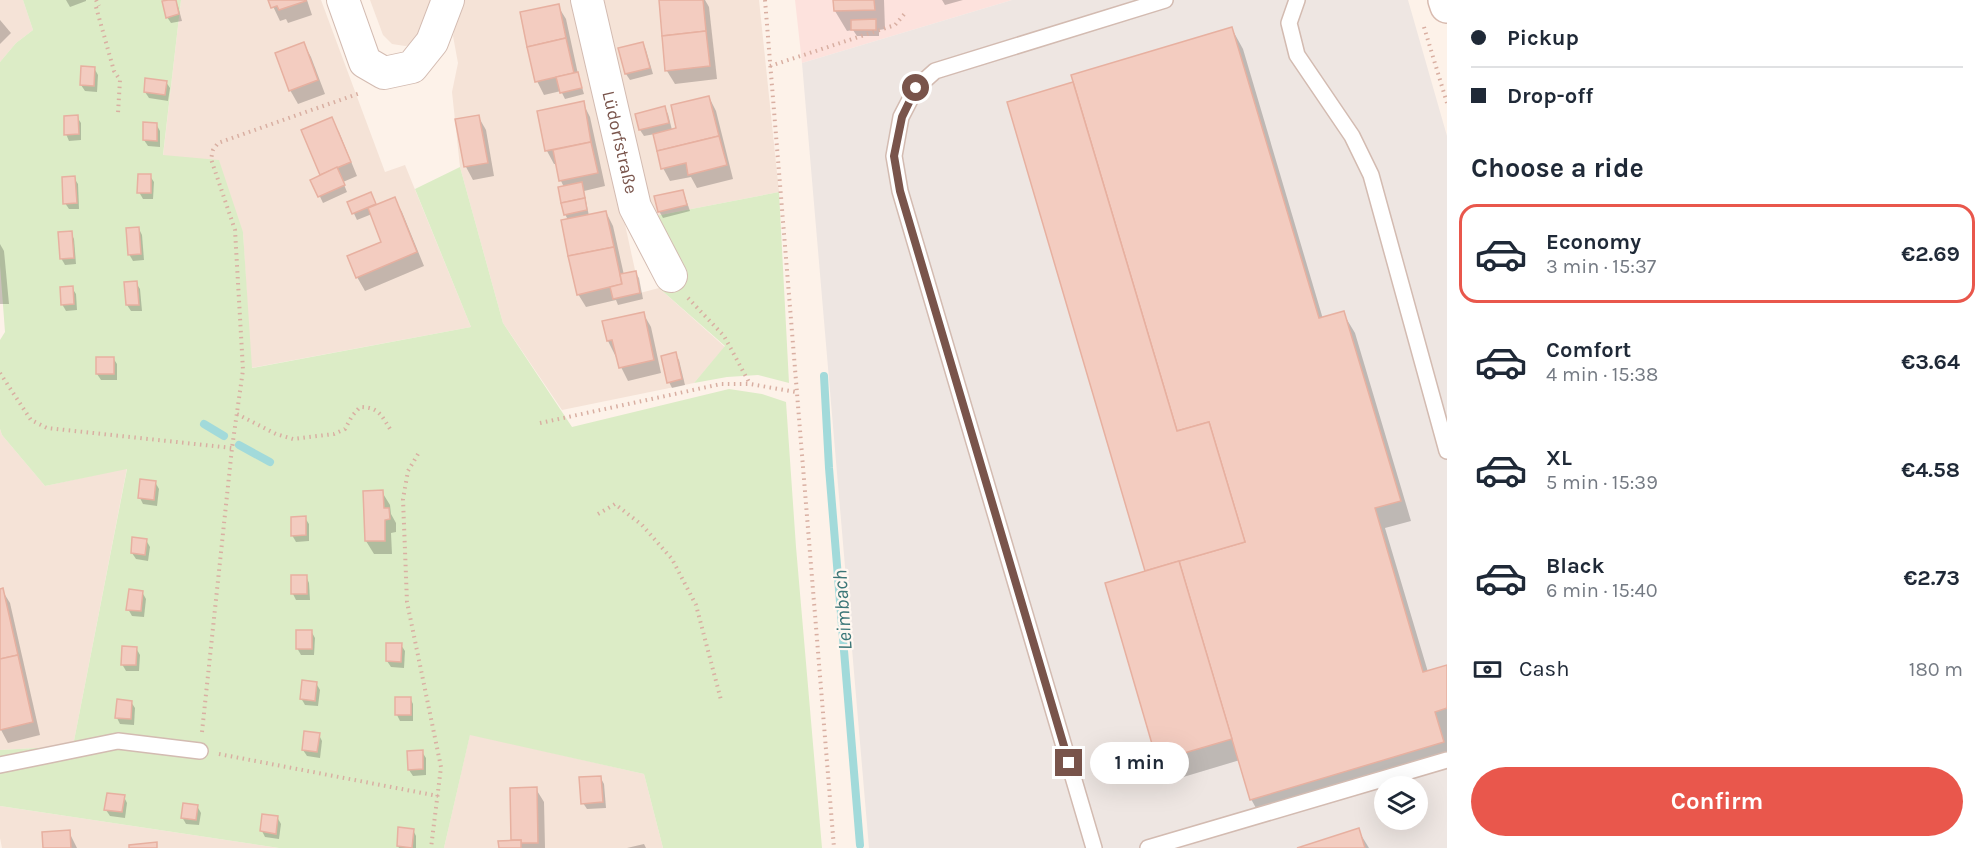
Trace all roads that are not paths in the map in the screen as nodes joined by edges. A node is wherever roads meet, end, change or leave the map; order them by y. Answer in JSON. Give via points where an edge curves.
{"nodes":[{"id":1,"x":343,"y":0,"type":"edge"},
{"id":2,"x":448,"y":0,"type":"edge"},
{"id":3,"x":587,"y":0,"type":"edge"},
{"id":4,"x":1165,"y":0,"type":"edge"},
{"id":5,"x":1297,"y":0,"type":"edge"},
{"id":6,"x":671,"y":276,"type":"road end"},
{"id":7,"x":1447,"y":451,"type":"edge"},
{"id":8,"x":200,"y":751,"type":"road end"},
{"id":9,"x":1447,"y":759,"type":"edge"},
{"id":10,"x":0,"y":765,"type":"edge"},
{"id":11,"x":1094,"y":848,"type":"edge"},
{"id":12,"x":1148,"y":848,"type":"edge"}],
"edges":[{"from":1,"to":2,"type":"street","via":[[365,77],[412,67],[432,42]]},
{"from":3,"to":6,"type":"street","name":"Lüdorfstraße","via":[[635,207]]},
{"from":4,"to":11,"type":"lane","via":[[935,71],[916,88],[902,117],[894,156],[900,191]]},
{"from":5,"to":7,"type":"lane","via":[[1289,23],[1297,55],[1352,136],[1371,174]]},
{"from":8,"to":10,"type":"lane","via":[[118,741]]},
{"from":9,"to":12,"type":"lane"}]}
